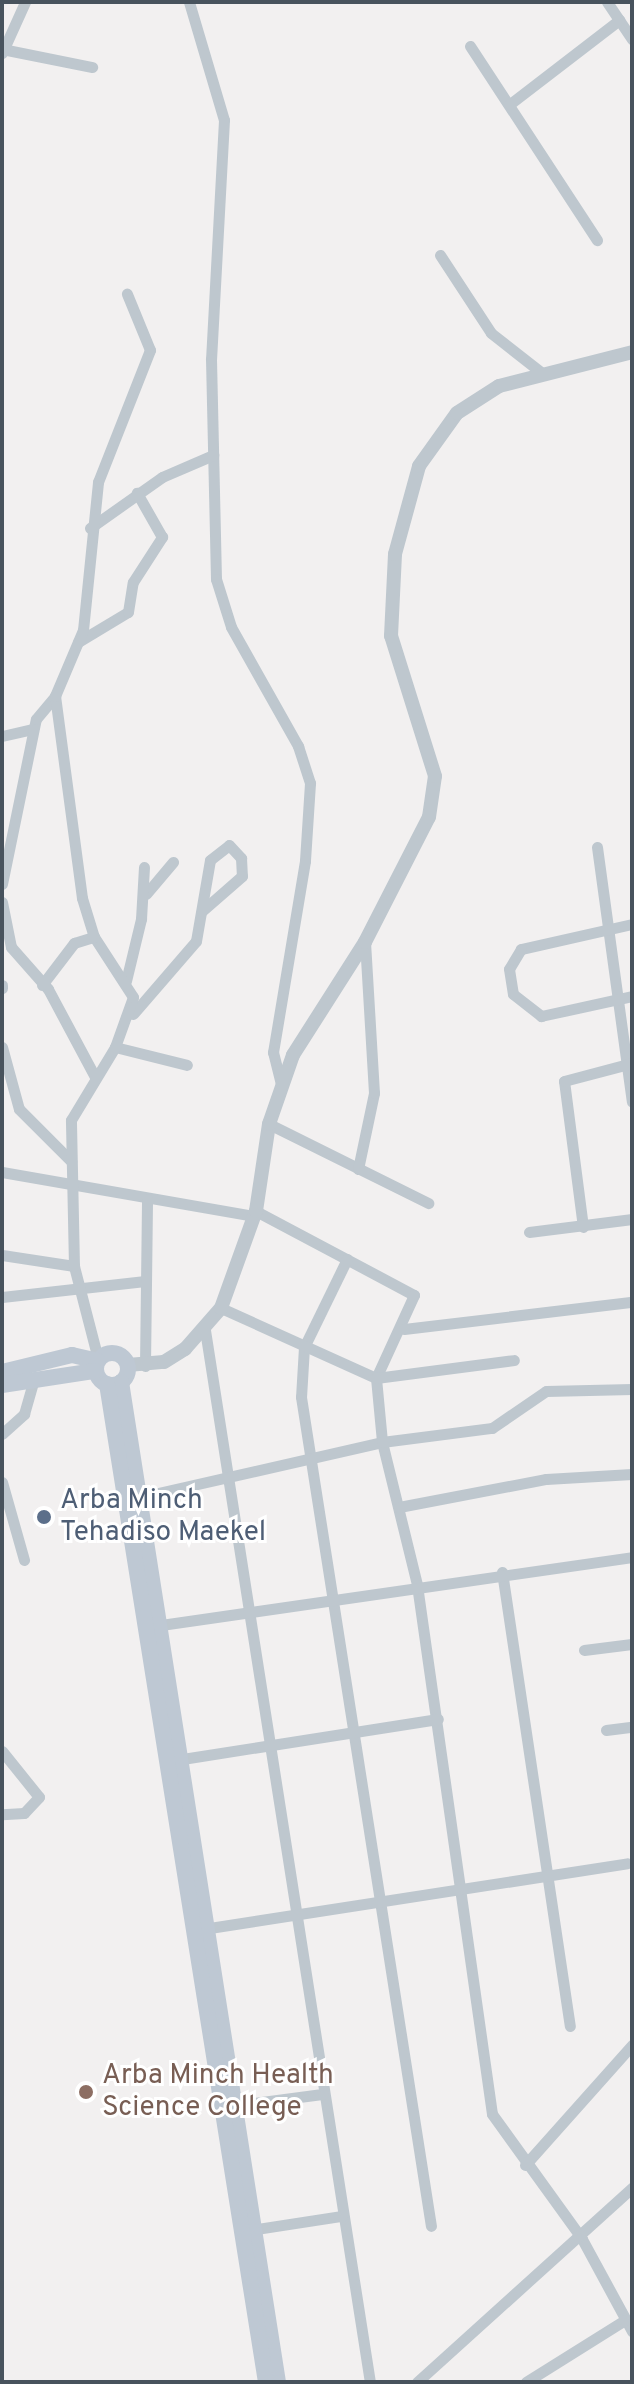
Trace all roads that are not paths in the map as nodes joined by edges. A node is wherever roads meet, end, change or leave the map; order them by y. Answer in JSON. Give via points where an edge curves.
{"nodes":[{"id":1,"x":25,"y":2,"type":"edge"},
{"id":2,"x":189,"y":2,"type":"edge"},
{"id":3,"x":607,"y":2,"type":"edge"},
{"id":4,"x":619,"y":20,"type":"junction"},
{"id":5,"x":630,"y":32,"type":"edge"},
{"id":6,"x":470,"y":46,"type":"dead end"},
{"id":7,"x":3,"y":51,"type":"edge"},
{"id":8,"x":92,"y":67,"type":"dead end"},
{"id":9,"x":510,"y":104,"type":"junction"},
{"id":10,"x":597,"y":240,"type":"dead end"},
{"id":11,"x":440,"y":255,"type":"dead end"},
{"id":12,"x":127,"y":294,"type":"dead end"},
{"id":13,"x":632,"y":352,"type":"edge"},
{"id":14,"x":542,"y":373,"type":"junction"},
{"id":15,"x":213,"y":455,"type":"junction"},
{"id":16,"x":137,"y":493,"type":"junction"},
{"id":17,"x":89,"y":528,"type":"junction"},
{"id":18,"x":78,"y":642,"type":"junction"},
{"id":19,"x":55,"y":696,"type":"junction"},
{"id":20,"x":33,"y":729,"type":"junction"},
{"id":21,"x":2,"y":736,"type":"edge"},
{"id":22,"x":597,"y":847,"type":"dead end"},
{"id":23,"x":173,"y":862,"type":"dead end"},
{"id":24,"x":144,"y":867,"type":"dead end"},
{"id":25,"x":2,"y":884,"type":"edge"},
{"id":26,"x":145,"y":895,"type":"junction"},
{"id":27,"x":2,"y":902,"type":"edge"},
{"id":28,"x":202,"y":911,"type":"junction"},
{"id":29,"x":632,"y":924,"type":"edge"},
{"id":30,"x":609,"y":929,"type":"junction"},
{"id":31,"x":94,"y":937,"type":"junction"},
{"id":32,"x":365,"y":942,"type":"junction"},
{"id":33,"x":126,"y":981,"type":"junction"},
{"id":34,"x":42,"y":985,"type":"junction"},
{"id":35,"x":627,"y":996,"type":"edge"},
{"id":36,"x":124,"y":1024,"type":"junction"},
{"id":37,"x":2,"y":1047,"type":"edge"},
{"id":38,"x":115,"y":1047,"type":"junction"},
{"id":39,"x":630,"y":1063,"type":"edge"},
{"id":40,"x":187,"y":1065,"type":"dead end"},
{"id":41,"x":95,"y":1077,"type":"junction"},
{"id":42,"x":281,"y":1085,"type":"junction"},
{"id":43,"x":632,"y":1102,"type":"edge"},
{"id":44,"x":269,"y":1124,"type":"junction"},
{"id":45,"x":71,"y":1161,"type":"junction"},
{"id":46,"x":358,"y":1169,"type":"junction"},
{"id":47,"x":2,"y":1172,"type":"edge"},
{"id":48,"x":73,"y":1183,"type":"junction"},
{"id":49,"x":147,"y":1199,"type":"junction"},
{"id":50,"x":428,"y":1203,"type":"dead end"},
{"id":51,"x":254,"y":1214,"type":"junction"},
{"id":52,"x":632,"y":1219,"type":"edge"},
{"id":53,"x":583,"y":1227,"type":"junction"},
{"id":54,"x":529,"y":1232,"type":"dead end"},
{"id":55,"x":2,"y":1255,"type":"edge"},
{"id":56,"x":347,"y":1259,"type":"junction"},
{"id":57,"x":74,"y":1266,"type":"junction"},
{"id":58,"x":145,"y":1281,"type":"junction"},
{"id":59,"x":79,"y":1286,"type":"junction"},
{"id":60,"x":2,"y":1297,"type":"edge"},
{"id":61,"x":632,"y":1302,"type":"edge"},
{"id":62,"x":221,"y":1308,"type":"junction"},
{"id":63,"x":404,"y":1329,"type":"junction"},
{"id":64,"x":205,"y":1330,"type":"junction"},
{"id":65,"x":304,"y":1347,"type":"junction"},
{"id":66,"x":514,"y":1360,"type":"dead end"},
{"id":67,"x":97,"y":1364,"type":"junction"},
{"id":68,"x":137,"y":1365,"type":"junction"},
{"id":69,"x":2,"y":1372,"type":"edge"},
{"id":70,"x":376,"y":1378,"type":"junction"},
{"id":71,"x":34,"y":1380,"type":"junction"},
{"id":72,"x":114,"y":1383,"type":"junction"},
{"id":73,"x":2,"y":1385,"type":"edge"},
{"id":74,"x":632,"y":1389,"type":"edge"},
{"id":75,"x":2,"y":1434,"type":"edge"},
{"id":76,"x":382,"y":1442,"type":"junction"},
{"id":77,"x":311,"y":1461,"type":"junction"},
{"id":78,"x":632,"y":1474,"type":"edge"},
{"id":79,"x":2,"y":1482,"type":"edge"},
{"id":80,"x":229,"y":1482,"type":"junction"},
{"id":81,"x":136,"y":1498,"type":"junction"},
{"id":82,"x":399,"y":1507,"type":"junction"},
{"id":83,"x":632,"y":1557,"type":"edge"},
{"id":84,"x":24,"y":1560,"type":"dead end"},
{"id":85,"x":502,"y":1572,"type":"junction"},
{"id":86,"x":417,"y":1585,"type":"junction"},
{"id":87,"x":334,"y":1598,"type":"junction"},
{"id":88,"x":251,"y":1611,"type":"junction"},
{"id":89,"x":149,"y":1626,"type":"junction"},
{"id":90,"x":632,"y":1644,"type":"edge"},
{"id":91,"x":584,"y":1650,"type":"dead end"},
{"id":92,"x":438,"y":1719,"type":"junction"},
{"id":93,"x":632,"y":1727,"type":"edge"},
{"id":94,"x":606,"y":1730,"type":"dead end"},
{"id":95,"x":356,"y":1733,"type":"junction"},
{"id":96,"x":270,"y":1747,"type":"junction"},
{"id":97,"x":2,"y":1751,"type":"edge"},
{"id":98,"x":176,"y":1760,"type":"junction"},
{"id":99,"x":2,"y":1814,"type":"edge"},
{"id":100,"x":627,"y":1863,"type":"dead end"},
{"id":101,"x":544,"y":1876,"type":"junction"},
{"id":102,"x":463,"y":1889,"type":"junction"},
{"id":103,"x":384,"y":1903,"type":"junction"},
{"id":104,"x":300,"y":1919,"type":"junction"},
{"id":105,"x":203,"y":1929,"type":"junction"},
{"id":106,"x":570,"y":2026,"type":"dead end"},
{"id":107,"x":632,"y":2045,"type":"edge"},
{"id":108,"x":322,"y":2094,"type":"junction"},
{"id":109,"x":230,"y":2106,"type":"junction"},
{"id":110,"x":525,"y":2165,"type":"junction"},
{"id":111,"x":632,"y":2188,"type":"edge"},
{"id":112,"x":342,"y":2216,"type":"junction"},
{"id":113,"x":431,"y":2226,"type":"dead end"},
{"id":114,"x":250,"y":2230,"type":"junction"},
{"id":115,"x":582,"y":2239,"type":"junction"},
{"id":116,"x":625,"y":2320,"type":"junction"},
{"id":117,"x":632,"y":2331,"type":"edge"},
{"id":118,"x":424,"y":2379,"type":"edge"},
{"id":119,"x":266,"y":2382,"type":"edge"},
{"id":120,"x":278,"y":2382,"type":"edge"},
{"id":121,"x":370,"y":2382,"type":"edge"},
{"id":122,"x":526,"y":2382,"type":"edge"}],
"edges":[{"from":1,"to":7,"type":"street"},
{"from":2,"to":15,"type":"street","via":[[224,120]]},
{"from":3,"to":4,"type":"street"},
{"from":4,"to":5,"type":"street"},
{"from":4,"to":9,"type":"street"},
{"from":6,"to":9,"type":"street"},
{"from":7,"to":8,"type":"street"},
{"from":9,"to":10,"type":"street"},
{"from":11,"to":14,"type":"street","via":[[491,333]]},
{"from":12,"to":17,"type":"street","via":[[150,350],[106,456]]},
{"from":13,"to":14,"type":"street"},
{"from":14,"to":32,"type":"street","via":[[499,386],[457,413],[419,466],[406,503],[391,636],[430,756],[433,795],[421,834]]},
{"from":15,"to":16,"type":"street"},
{"from":15,"to":42,"type":"street","via":[[216,579],[231,627],[298,746],[310,783],[305,861],[273,1052]]},
{"from":16,"to":17,"type":"street"},
{"from":16,"to":18,"type":"street","via":[[162,537],[133,582],[128,612]]},
{"from":17,"to":18,"type":"street"},
{"from":18,"to":19,"type":"street"},
{"from":19,"to":20,"type":"street"},
{"from":19,"to":31,"type":"street"},
{"from":20,"to":21,"type":"street"},
{"from":20,"to":25,"type":"street"},
{"from":22,"to":30,"type":"street"},
{"from":23,"to":26,"type":"street"},
{"from":24,"to":26,"type":"street"},
{"from":26,"to":33,"type":"street"},
{"from":27,"to":34,"type":"street","via":[[11,947]]},
{"from":28,"to":28,"type":"street","via":[[210,860],[229,845],[241,858],[242,876]]},
{"from":28,"to":36,"type":"street","via":[[186,956]]},
{"from":29,"to":30,"type":"street"},
{"from":30,"to":35,"type":"street"},
{"from":30,"to":35,"type":"street","via":[[521,949],[509,969],[513,994],[541,1016]]},
{"from":31,"to":33,"type":"street"},
{"from":31,"to":34,"type":"street","via":[[74,943]]},
{"from":32,"to":42,"type":"street"},
{"from":32,"to":46,"type":"street","via":[[374,1093]]},
{"from":33,"to":36,"type":"street","via":[[133,1007]]},
{"from":34,"to":41,"type":"street"},
{"from":35,"to":39,"type":"street"},
{"from":36,"to":38,"type":"street"},
{"from":37,"to":45,"type":"street","via":[[19,1109]]},
{"from":38,"to":40,"type":"street"},
{"from":38,"to":41,"type":"street"},
{"from":39,"to":43,"type":"street"},
{"from":39,"to":53,"type":"street","via":[[564,1081]]},
{"from":41,"to":45,"type":"street","via":[[71,1120]]},
{"from":42,"to":44,"type":"street"},
{"from":44,"to":46,"type":"street"},
{"from":44,"to":51,"type":"street"},
{"from":45,"to":48,"type":"street"},
{"from":46,"to":50,"type":"street"},
{"from":47,"to":48,"type":"street"},
{"from":48,"to":49,"type":"street"},
{"from":48,"to":57,"type":"street"},
{"from":49,"to":51,"type":"street"},
{"from":49,"to":58,"type":"street"},
{"from":51,"to":56,"type":"street"},
{"from":51,"to":62,"type":"street"},
{"from":52,"to":53,"type":"street"},
{"from":53,"to":54,"type":"street"},
{"from":55,"to":57,"type":"street"},
{"from":56,"to":63,"type":"street","via":[[411,1289]]},
{"from":56,"to":65,"type":"street"},
{"from":57,"to":59,"type":"street"},
{"from":58,"to":59,"type":"street"},
{"from":58,"to":68,"type":"street"},
{"from":59,"to":60,"type":"street"},
{"from":59,"to":67,"type":"street"},
{"from":61,"to":63,"type":"street"},
{"from":62,"to":64,"type":"street"},
{"from":62,"to":65,"type":"street"},
{"from":63,"to":70,"type":"street"},
{"from":64,"to":68,"type":"street","via":[[174,1356]]},
{"from":64,"to":80,"type":"street"},
{"from":65,"to":70,"type":"street"},
{"from":65,"to":77,"type":"street","via":[[301,1397]]},
{"from":66,"to":70,"type":"street"},
{"from":67,"to":68,"type":"main road","via":[[112,1352]]},
{"from":67,"to":69,"type":"main road","via":[[72,1355]]},
{"from":67,"to":71,"type":"main road"},
{"from":67,"to":72,"type":"main road"},
{"from":68,"to":72,"type":"main road"},
{"from":70,"to":76,"type":"street"},
{"from":71,"to":73,"type":"main road"},
{"from":71,"to":75,"type":"street","via":[[24,1414]]},
{"from":72,"to":81,"type":"main road"},
{"from":72,"to":89,"type":"main road"},
{"from":74,"to":76,"type":"street","via":[[546,1391],[492,1428]]},
{"from":76,"to":77,"type":"street"},
{"from":76,"to":82,"type":"street"},
{"from":77,"to":80,"type":"street"},
{"from":77,"to":87,"type":"street"},
{"from":78,"to":82,"type":"street","via":[[546,1479]]},
{"from":79,"to":84,"type":"street"},
{"from":80,"to":81,"type":"street"},
{"from":80,"to":88,"type":"street"},
{"from":81,"to":89,"type":"main road"},
{"from":82,"to":86,"type":"street"},
{"from":83,"to":85,"type":"street"},
{"from":85,"to":86,"type":"street"},
{"from":85,"to":101,"type":"street"},
{"from":86,"to":87,"type":"street"},
{"from":86,"to":92,"type":"street"},
{"from":87,"to":88,"type":"street"},
{"from":87,"to":95,"type":"street"},
{"from":88,"to":89,"type":"street"},
{"from":88,"to":96,"type":"street"},
{"from":89,"to":98,"type":"main road"},
{"from":89,"to":119,"type":"main road"},
{"from":90,"to":91,"type":"street"},
{"from":92,"to":95,"type":"street"},
{"from":92,"to":102,"type":"street"},
{"from":93,"to":94,"type":"street"},
{"from":95,"to":96,"type":"street"},
{"from":95,"to":103,"type":"street"},
{"from":96,"to":98,"type":"street"},
{"from":96,"to":104,"type":"street"},
{"from":97,"to":99,"type":"street","via":[[39,1797],[24,1813]]},
{"from":98,"to":105,"type":"main road"},
{"from":100,"to":101,"type":"street"},
{"from":101,"to":102,"type":"street"},
{"from":101,"to":106,"type":"street"},
{"from":102,"to":103,"type":"street"},
{"from":102,"to":110,"type":"street","via":[[492,2114]]},
{"from":103,"to":104,"type":"street"},
{"from":103,"to":113,"type":"street"},
{"from":104,"to":105,"type":"street"},
{"from":104,"to":108,"type":"street"},
{"from":105,"to":109,"type":"main road"},
{"from":107,"to":110,"type":"street"},
{"from":108,"to":109,"type":"street"},
{"from":108,"to":112,"type":"street"},
{"from":109,"to":114,"type":"main road"},
{"from":110,"to":115,"type":"street"},
{"from":111,"to":115,"type":"street"},
{"from":112,"to":114,"type":"street"},
{"from":112,"to":121,"type":"street"},
{"from":114,"to":120,"type":"main road"},
{"from":115,"to":116,"type":"street"},
{"from":115,"to":118,"type":"street"},
{"from":116,"to":117,"type":"street"},
{"from":116,"to":122,"type":"street"}]}
